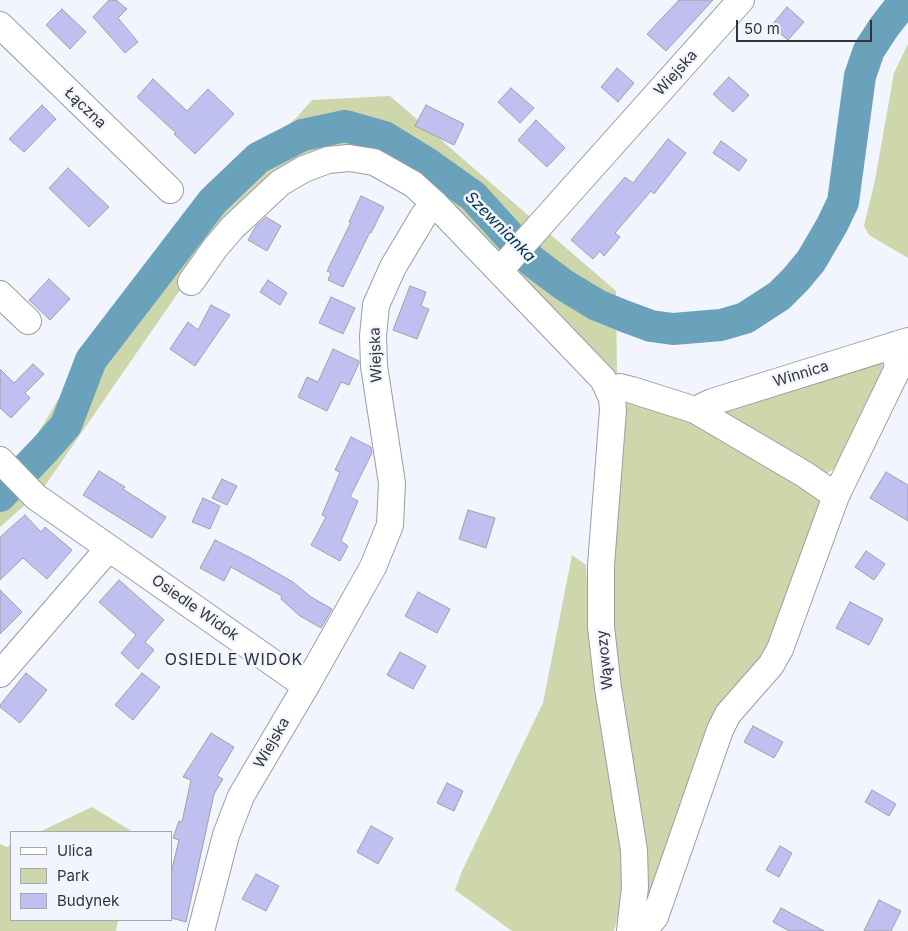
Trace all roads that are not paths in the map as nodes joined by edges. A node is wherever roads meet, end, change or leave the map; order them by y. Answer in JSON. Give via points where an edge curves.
{"nodes":[{"id":1,"x":741,"y":0,"type":"edge"},
{"id":2,"x":0,"y":25,"type":"edge"},
{"id":3,"x":170,"y":190,"type":"dead end"},
{"id":4,"x":434,"y":204,"type":"junction"},
{"id":5,"x":500,"y":270,"type":"junction"},
{"id":6,"x":191,"y":282,"type":"dead end"},
{"id":7,"x":0,"y":294,"type":"edge"},
{"id":8,"x":28,"y":321,"type":"dead end"},
{"id":9,"x":901,"y":343,"type":"edge"},
{"id":10,"x":609,"y":389,"type":"junction"},
{"id":11,"x":695,"y":410,"type":"junction"},
{"id":12,"x":1,"y":461,"type":"edge"},
{"id":13,"x":836,"y":496,"type":"junction"},
{"id":14,"x":109,"y":548,"type":"junction"},
{"id":15,"x":0,"y":674,"type":"edge"},
{"id":16,"x":306,"y":686,"type":"junction"},
{"id":17,"x":201,"y":931,"type":"edge"},
{"id":18,"x":630,"y":931,"type":"edge"}],
"edges":[{"from":1,"to":5,"type":"street","name":"Wiejska"},
{"from":2,"to":3,"type":"street","name":"Łączna"},
{"from":4,"to":5,"type":"street"},
{"from":4,"to":6,"type":"street","via":[[413,184],[374,162],[349,158],[328,160],[280,183],[233,227]]},
{"from":4,"to":16,"type":"street","name":"Wiejska","via":[[393,267],[376,305],[374,366],[392,483],[390,525],[373,567]]},
{"from":5,"to":10,"type":"street","name":"Wąwozy","via":[[596,370]]},
{"from":7,"to":8,"type":"street"},
{"from":9,"to":11,"type":"street","name":"Winnica"},
{"from":9,"to":13,"type":"street","name":"Wąwozy","via":[[898,368]]},
{"from":10,"to":11,"type":"street","via":[[620,387]]},
{"from":10,"to":18,"type":"street","name":"Wąwozy","via":[[613,410],[601,565],[601,627],[634,850]]},
{"from":11,"to":13,"type":"street"},
{"from":12,"to":14,"type":"street","name":"Osiedle Widok","via":[[36,497]]},
{"from":13,"to":18,"type":"street","name":"Wąwozy","via":[[780,649],[771,665],[728,714],[720,730],[655,917],[648,925]]},
{"from":14,"to":15,"type":"street"},
{"from":14,"to":16,"type":"street","name":"Osiedle Widok"},
{"from":16,"to":17,"type":"street","name":"Wiejska","via":[[242,796],[226,835]]}]}
